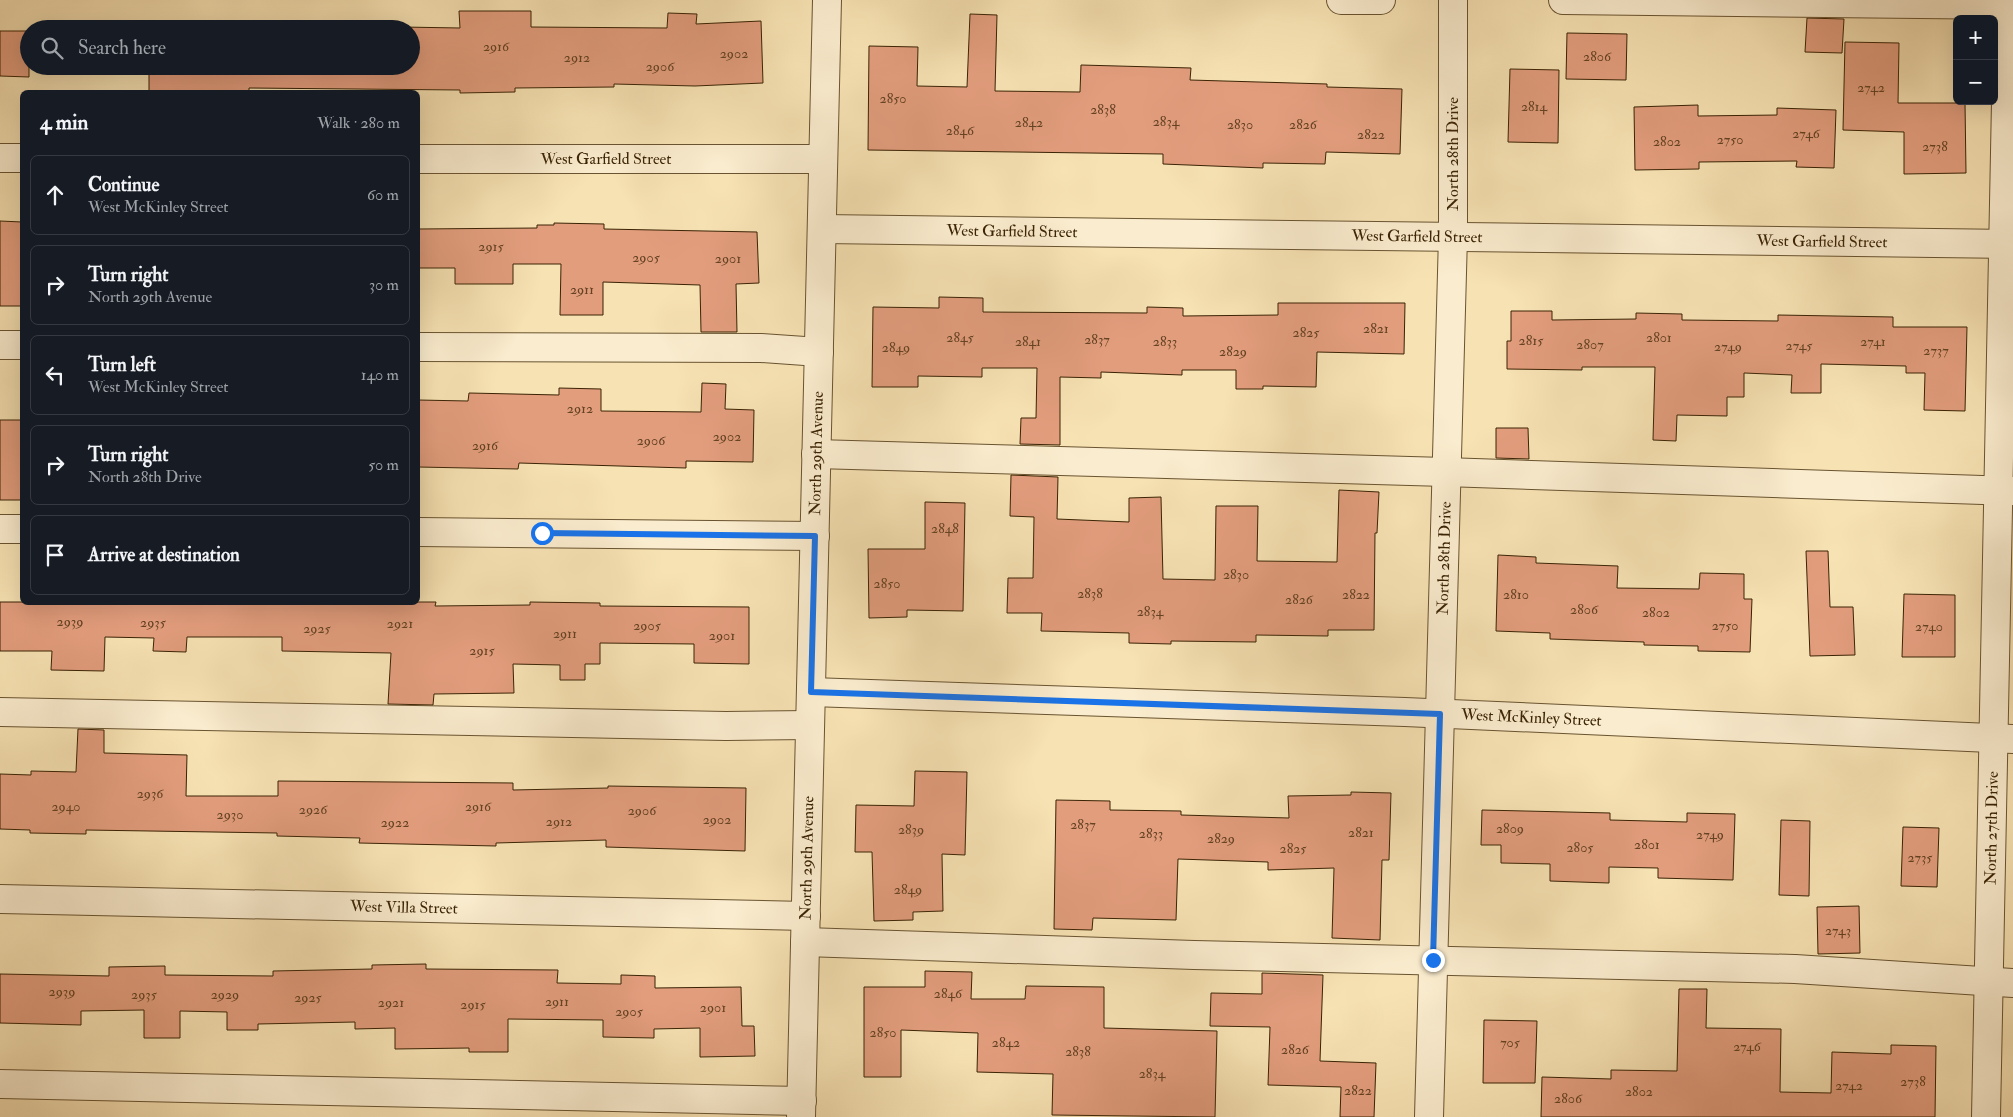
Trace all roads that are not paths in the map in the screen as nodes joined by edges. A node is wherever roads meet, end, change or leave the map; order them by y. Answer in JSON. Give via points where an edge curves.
{"nodes":[{"id":1,"x":827,"y":0,"type":"edge"},
{"id":2,"x":1341,"y":0,"type":"edge"},
{"id":3,"x":1381,"y":0,"type":"edge"},
{"id":4,"x":1453,"y":0,"type":"edge"},
{"id":5,"x":1563,"y":0,"type":"edge"},
{"id":6,"x":2010,"y":3,"type":"edge"},
{"id":7,"x":0,"y":158,"type":"edge"},
{"id":8,"x":20,"y":158,"type":"edge"},
{"id":9,"x":420,"y":159,"type":"edge"},
{"id":10,"x":823,"y":159,"type":"junction"},
{"id":11,"x":822,"y":229,"type":"junction"},
{"id":12,"x":1453,"y":236,"type":"junction"},
{"id":13,"x":2008,"y":244,"type":"edge"},
{"id":14,"x":0,"y":345,"type":"edge"},
{"id":15,"x":20,"y":345,"type":"edge"},
{"id":16,"x":420,"y":347,"type":"edge"},
{"id":17,"x":819,"y":352,"type":"junction"},
{"id":18,"x":816,"y":454,"type":"junction"},
{"id":19,"x":1446,"y":472,"type":"junction"},
{"id":20,"x":2006,"y":491,"type":"edge"},
{"id":21,"x":0,"y":529,"type":"edge"},
{"id":22,"x":20,"y":529,"type":"edge"},
{"id":23,"x":420,"y":532,"type":"edge"},
{"id":24,"x":815,"y":536,"type":"junction"},
{"id":25,"x":811,"y":692,"type":"junction"},
{"id":26,"x":0,"y":712,"type":"edge"},
{"id":27,"x":1440,"y":714,"type":"junction"},
{"id":28,"x":810,"y":725,"type":"junction"},
{"id":29,"x":2003,"y":739,"type":"edge"},
{"id":30,"x":0,"y":899,"type":"edge"},
{"id":31,"x":806,"y":929,"type":"junction"},
{"id":32,"x":1433,"y":960,"type":"junction"},
{"id":33,"x":2001,"y":982,"type":"edge"},
{"id":34,"x":0,"y":1084,"type":"edge"},
{"id":35,"x":802,"y":1109,"type":"edge"},
{"id":36,"x":1429,"y":1117,"type":"edge"},
{"id":37,"x":1986,"y":1117,"type":"edge"}],
"edges":[{"from":1,"to":10,"type":"street","name":"North 29th Avenue"},
{"from":2,"to":3,"type":"street"},
{"from":4,"to":12,"type":"street","name":"North 28th Drive"},
{"from":5,"to":6,"type":"street"},
{"from":6,"to":13,"type":"street","name":"North 27th Drive"},
{"from":7,"to":8,"type":"street"},
{"from":9,"to":10,"type":"street","name":"West Garfield Street"},
{"from":10,"to":11,"type":"street","name":"North 29th Avenue"},
{"from":11,"to":12,"type":"street","name":"West Garfield Street"},
{"from":11,"to":17,"type":"street","name":"North 29th Avenue"},
{"from":12,"to":13,"type":"street","name":"West Garfield Street"},
{"from":12,"to":19,"type":"street","name":"North 28th Drive"},
{"from":13,"to":20,"type":"street","name":"North 27th Drive"},
{"from":14,"to":15,"type":"street"},
{"from":16,"to":17,"type":"street","via":[[761,348]]},
{"from":17,"to":18,"type":"street","name":"North 29th Avenue"},
{"from":18,"to":19,"type":"street"},
{"from":18,"to":24,"type":"street","name":"North 29th Avenue"},
{"from":19,"to":20,"type":"street"},
{"from":19,"to":27,"type":"street","name":"North 28th Drive"},
{"from":20,"to":29,"type":"street","name":"North 27th Drive"},
{"from":21,"to":22,"type":"street"},
{"from":23,"to":24,"type":"street"},
{"from":24,"to":25,"type":"street","name":"North 29th Avenue"},
{"from":25,"to":27,"type":"street","name":"West McKinley Street"},
{"from":25,"to":28,"type":"street","name":"North 29th Avenue"},
{"from":26,"to":28,"type":"street"},
{"from":27,"to":29,"type":"street","name":"West McKinley Street"},
{"from":27,"to":32,"type":"street","name":"North 28th Drive"},
{"from":28,"to":31,"type":"street","name":"North 29th Avenue"},
{"from":29,"to":33,"type":"street","name":"North 27th Drive"},
{"from":30,"to":31,"type":"street","name":"West Villa Street"},
{"from":31,"to":32,"type":"street","name":"West Villa Street"},
{"from":31,"to":35,"type":"street","name":"North 29th Avenue"},
{"from":32,"to":33,"type":"street","name":"West Villa Street","via":[[1795,968]]},
{"from":32,"to":36,"type":"street","name":"North 28th Drive"},
{"from":33,"to":37,"type":"street","name":"North 27th Drive"},
{"from":34,"to":35,"type":"street"}]}
